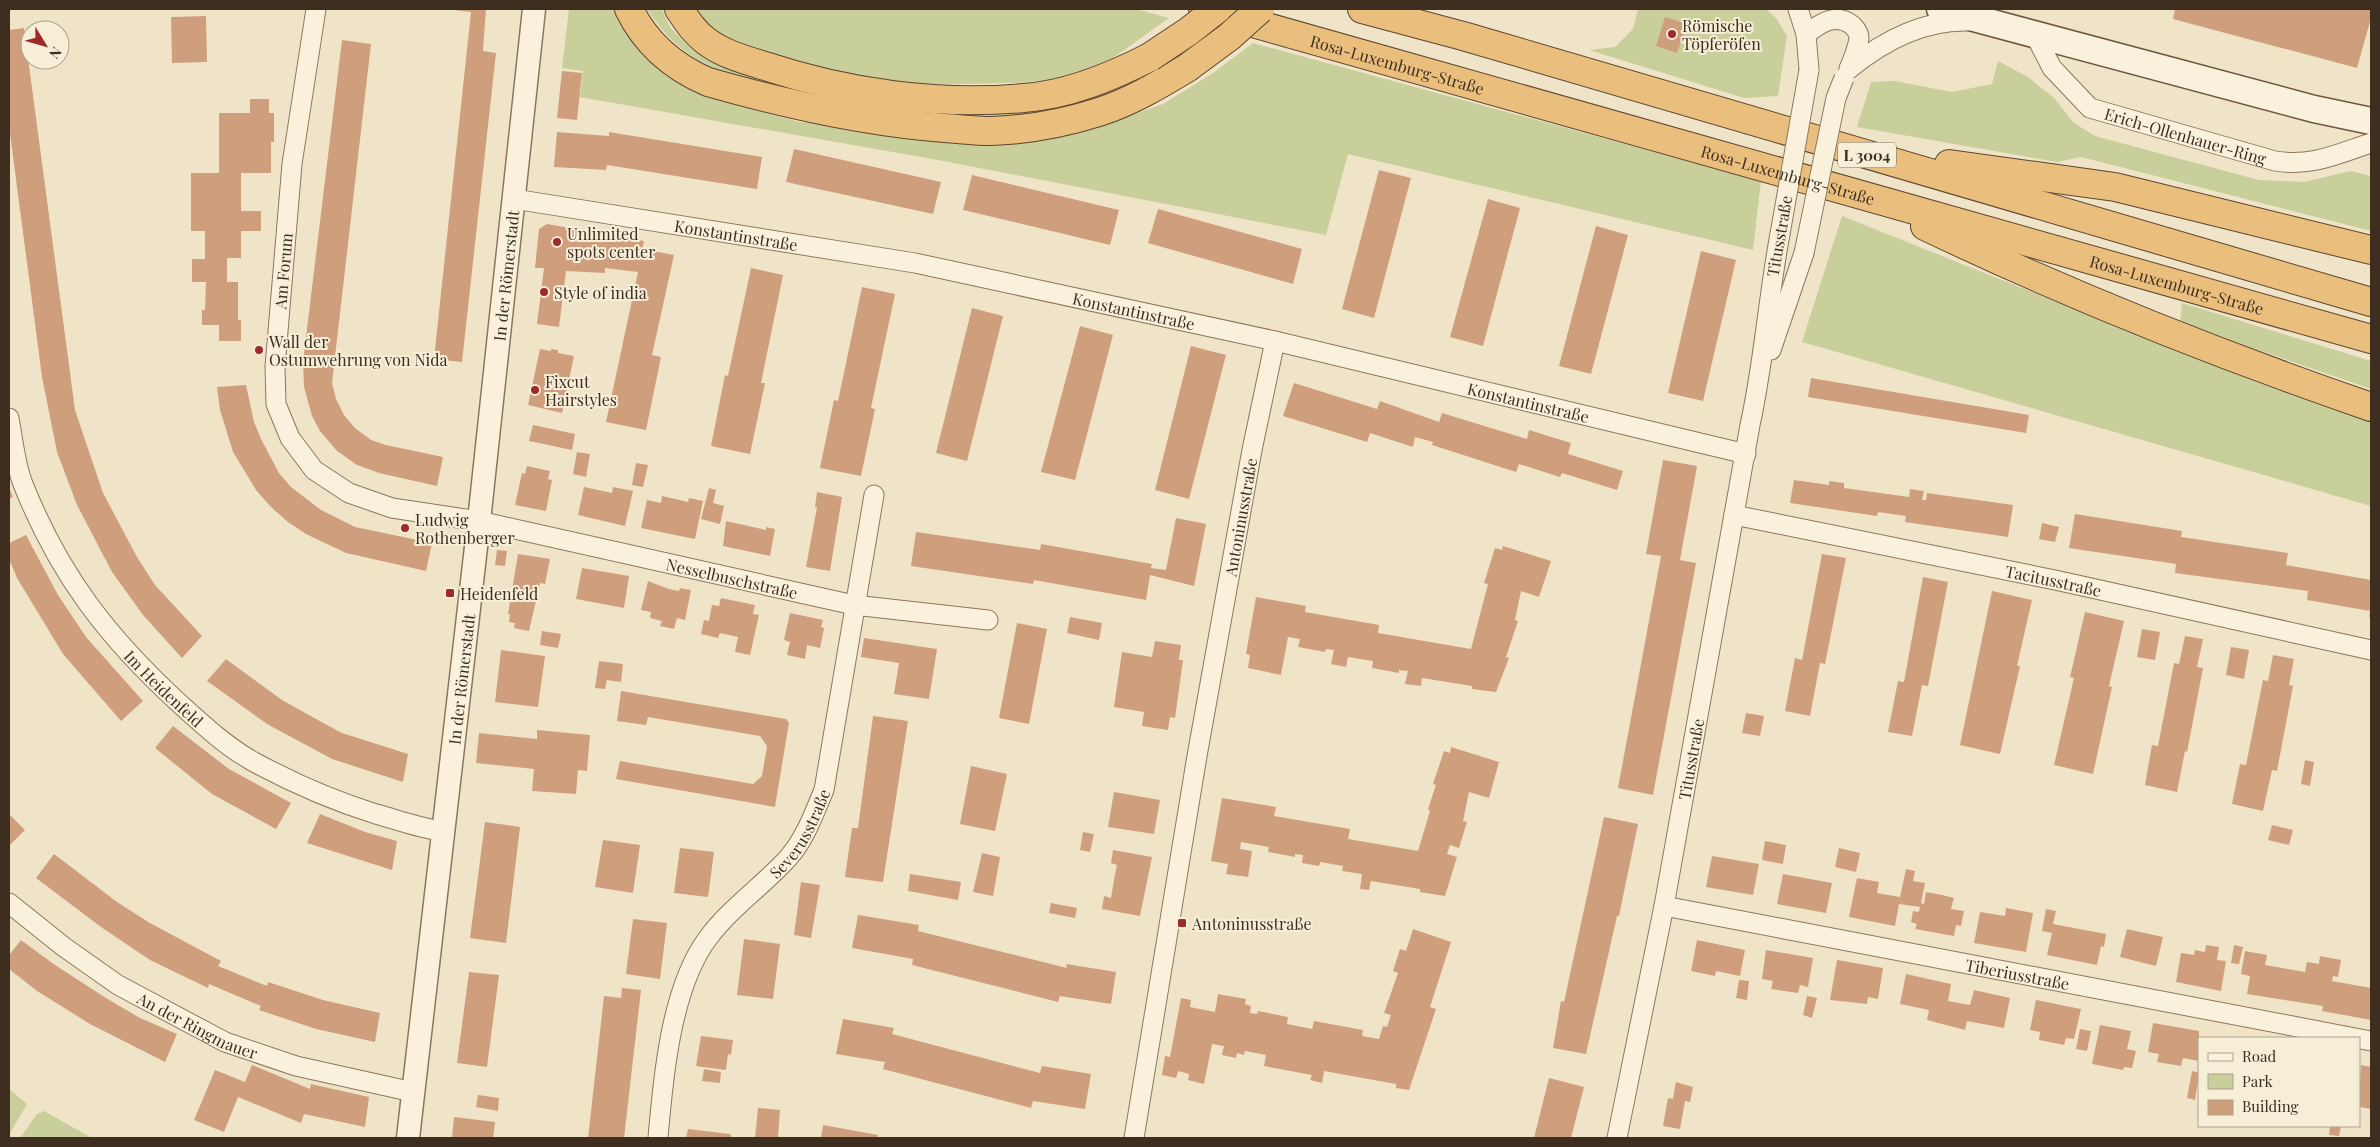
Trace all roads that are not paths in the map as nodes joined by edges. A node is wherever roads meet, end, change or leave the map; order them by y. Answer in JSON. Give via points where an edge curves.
{"nodes":[{"id":1,"x":316,"y":9,"type":"edge"},
{"id":2,"x":534,"y":9,"type":"edge"},
{"id":3,"x":629,"y":9,"type":"edge"},
{"id":4,"x":680,"y":9,"type":"edge"},
{"id":5,"x":1203,"y":9,"type":"edge"},
{"id":6,"x":1217,"y":9,"type":"edge"},
{"id":7,"x":1260,"y":9,"type":"edge"},
{"id":8,"x":1362,"y":9,"type":"edge"},
{"id":9,"x":1798,"y":9,"type":"edge"},
{"id":10,"x":1940,"y":9,"type":"edge"},
{"id":11,"x":1988,"y":22,"type":"junction"},
{"id":12,"x":1806,"y":34,"type":"junction"},
{"id":13,"x":2034,"y":34,"type":"junction"},
{"id":14,"x":1846,"y":74,"type":"junction"},
{"id":15,"x":2314,"y":109,"type":"junction"},
{"id":16,"x":2371,"y":121,"type":"edge"},
{"id":17,"x":2371,"y":130,"type":"edge"},
{"id":18,"x":2371,"y":143,"type":"edge"},
{"id":19,"x":1855,"y":151,"type":"junction"},
{"id":20,"x":1858,"y":193,"type":"junction"},
{"id":21,"x":514,"y":199,"type":"junction"},
{"id":22,"x":2371,"y":250,"type":"edge"},
{"id":23,"x":2371,"y":302,"type":"edge"},
{"id":24,"x":2371,"y":339,"type":"edge"},
{"id":25,"x":1275,"y":341,"type":"junction"},
{"id":26,"x":1760,"y":379,"type":"junction"},
{"id":27,"x":2371,"y":407,"type":"edge"},
{"id":28,"x":9,"y":418,"type":"edge"},
{"id":29,"x":1746,"y":454,"type":"junction"},
{"id":30,"x":874,"y":495,"type":"dead end"},
{"id":31,"x":1734,"y":515,"type":"junction"},
{"id":32,"x":479,"y":521,"type":"junction"},
{"id":33,"x":854,"y":605,"type":"junction"},
{"id":34,"x":988,"y":620,"type":"dead end"},
{"id":35,"x":2371,"y":650,"type":"edge"},
{"id":36,"x":442,"y":831,"type":"junction"},
{"id":37,"x":9,"y":903,"type":"edge"},
{"id":38,"x":1664,"y":906,"type":"junction"},
{"id":39,"x":2355,"y":1037,"type":"edge"},
{"id":40,"x":413,"y":1092,"type":"junction"},
{"id":41,"x":408,"y":1138,"type":"edge"},
{"id":42,"x":658,"y":1138,"type":"edge"},
{"id":43,"x":1134,"y":1138,"type":"edge"},
{"id":44,"x":1617,"y":1138,"type":"edge"}],
"edges":[{"from":1,"to":32,"type":"street","name":"Am Forum","via":[[292,164],[275,367],[276,404],[290,438],[314,470],[349,494],[392,508]]},
{"from":2,"to":21,"type":"street","name":"In der Römerstadt"},
{"from":3,"to":7,"type":"highway","bridge":true,"via":[[640,29],[663,55],[683,70],[708,82],[841,114],[912,126],[990,131],[1030,128],[1068,120],[1100,112],[1130,99],[1186,68],[1229,37]]},
{"from":4,"to":6,"type":"highway","bridge":true,"via":[[696,32],[708,42],[742,59],[862,91],[944,100],[1025,98],[1069,90],[1116,74],[1150,57]]},
{"from":5,"to":20,"type":"highway","name":"Rosa-Luxemburg-Straße","number":"L 3004"},
{"from":8,"to":19,"type":"highway","number":"L 3004"},
{"from":9,"to":12,"type":"street","name":"Titusstraße"},
{"from":10,"to":11,"type":"main road"},
{"from":11,"to":13,"type":"main road"},
{"from":11,"to":14,"type":"street","via":[[1963,21],[1914,30],[1876,49]]},
{"from":12,"to":14,"type":"street","name":"Titusstraße","via":[[1831,19],[1852,25],[1859,37]]},
{"from":12,"to":26,"type":"street","name":"Titusstraße","bridge":true,"via":[[1809,70],[1771,284]]},
{"from":13,"to":15,"type":"main road"},
{"from":13,"to":18,"type":"street","name":"Erich-Ollenhauer-Ring","via":[[2052,68],[2090,108],[2275,161],[2296,164],[2326,159]]},
{"from":14,"to":26,"type":"street","name":"Titusstraße","bridge":true,"via":[[1836,98],[1804,253]]},
{"from":15,"to":16,"type":"main road"},
{"from":15,"to":17,"type":"main road"},
{"from":19,"to":22,"type":"highway","via":[[2115,188]]},
{"from":19,"to":23,"type":"highway","number":"L 3004"},
{"from":20,"to":24,"type":"highway","name":"Rosa-Luxemburg-Straße","number":"L 3004"},
{"from":20,"to":27,"type":"highway","via":[[1981,253],[2062,287],[2255,367]]},
{"from":21,"to":25,"type":"street","name":"Konstantinstraße","via":[[916,263]]},
{"from":21,"to":32,"type":"street","name":"In der Römerstadt"},
{"from":25,"to":29,"type":"street","name":"Konstantinstraße"},
{"from":25,"to":43,"type":"street","name":"Antoninusstraße","via":[[1196,756]]},
{"from":26,"to":29,"type":"street","name":"Titusstraße"},
{"from":28,"to":36,"type":"street","name":"Im Heidenfeld","via":[[22,482],[56,554],[87,604],[126,652],[169,694],[210,732],[253,761],[340,803]]},
{"from":29,"to":31,"type":"street","name":"Titusstraße"},
{"from":30,"to":33,"type":"street","name":"Severusstraße"},
{"from":31,"to":35,"type":"street","name":"Tacitusstraße","via":[[2055,580]]},
{"from":31,"to":38,"type":"street","name":"Titusstraße"},
{"from":32,"to":33,"type":"street","name":"Nesselbuschstraße"},
{"from":32,"to":36,"type":"street","name":"In der Römerstadt"},
{"from":33,"to":34,"type":"street","name":"Nesselbuschstraße"},
{"from":33,"to":42,"type":"street","name":"Severusstraße","via":[[824,790],[809,827],[789,856],[708,938],[692,968],[674,1021],[662,1089]]},
{"from":36,"to":40,"type":"street","name":"In der Römerstadt"},
{"from":37,"to":40,"type":"street","name":"An der Ringmauer","via":[[64,948],[118,985],[225,1042],[296,1066]]},
{"from":38,"to":39,"type":"street","name":"Tiberiusstraße"},
{"from":38,"to":44,"type":"street","name":"Titusstraße"},
{"from":40,"to":41,"type":"street","name":"In der Römerstadt"}]}
